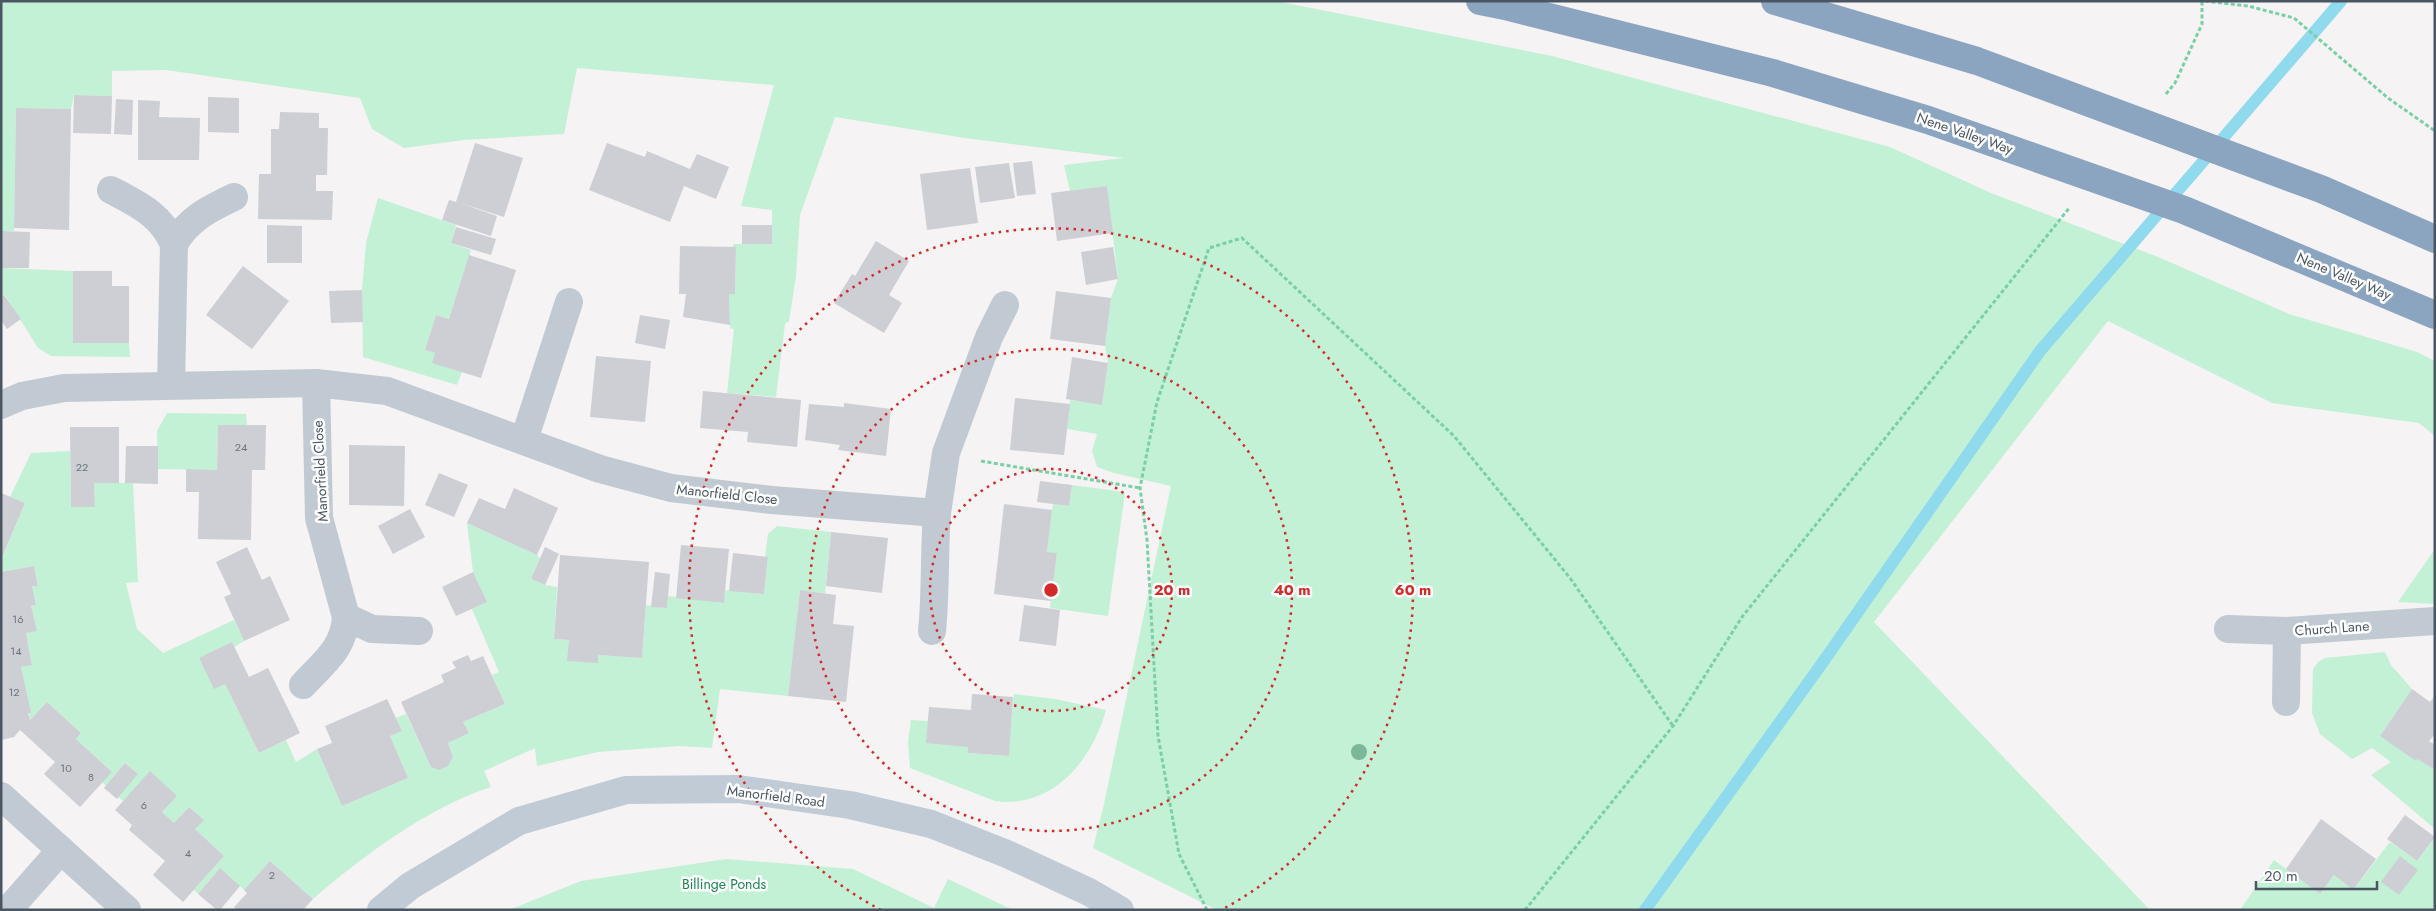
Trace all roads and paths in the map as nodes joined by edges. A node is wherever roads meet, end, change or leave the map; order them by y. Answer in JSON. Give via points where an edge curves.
{"nodes":[{"id":1,"x":1480,"y":1,"type":"edge"},
{"id":2,"x":1775,"y":1,"type":"edge"},
{"id":3,"x":2203,"y":1,"type":"edge"},
{"id":4,"x":2162,"y":98,"type":"dead end"},
{"id":5,"x":2435,"y":131,"type":"edge"},
{"id":6,"x":111,"y":190,"type":"dead end"},
{"id":7,"x":234,"y":197,"type":"dead end"},
{"id":8,"x":2072,"y":205,"type":"dead end"},
{"id":9,"x":2435,"y":239,"type":"edge"},
{"id":10,"x":174,"y":244,"type":"junction"},
{"id":11,"x":569,"y":302,"type":"dead end"},
{"id":12,"x":1005,"y":305,"type":"dead end"},
{"id":13,"x":2435,"y":316,"type":"edge"},
{"id":14,"x":316,"y":383,"type":"junction"},
{"id":15,"x":172,"y":384,"type":"junction"},
{"id":16,"x":1,"y":405,"type":"edge"},
{"id":17,"x":524,"y":440,"type":"junction"},
{"id":18,"x":946,"y":454,"type":"junction"},
{"id":19,"x":1140,"y":488,"type":"junction"},
{"id":20,"x":937,"y":513,"type":"junction"},
{"id":21,"x":346,"y":617,"type":"junction"},
{"id":22,"x":2435,"y":621,"type":"edge"},
{"id":23,"x":2228,"y":629,"type":"dead end"},
{"id":24,"x":419,"y":631,"type":"dead end"},
{"id":25,"x":932,"y":631,"type":"dead end"},
{"id":26,"x":2288,"y":631,"type":"junction"},
{"id":27,"x":303,"y":685,"type":"dead end"},
{"id":28,"x":2286,"y":702,"type":"dead end"},
{"id":29,"x":1673,"y":726,"type":"junction"},
{"id":30,"x":1,"y":796,"type":"edge"},
{"id":31,"x":61,"y":850,"type":"junction"},
{"id":32,"x":8,"y":910,"type":"edge"},
{"id":33,"x":127,"y":910,"type":"edge"},
{"id":34,"x":380,"y":910,"type":"edge"},
{"id":35,"x":1120,"y":910,"type":"edge"},
{"id":36,"x":1208,"y":910,"type":"edge"},
{"id":37,"x":1525,"y":910,"type":"edge"}],
"edges":[{"from":1,"to":13,"type":"highway","name":"Nene Valley Way","via":[[1773,73],[1928,120],[2184,210]]},
{"from":2,"to":9,"type":"highway","via":[[1977,61],[2320,189]]},
{"from":3,"to":4,"type":"path","via":[[2202,24],[2193,47],[2175,83]]},
{"from":3,"to":5,"type":"path","via":[[2248,6],[2294,18],[2388,98]]},
{"from":6,"to":10,"type":"street","via":[[156,217]]},
{"from":7,"to":10,"type":"street","via":[[191,221]]},
{"from":8,"to":29,"type":"path","via":[[1742,617]]},
{"from":10,"to":15,"type":"street"},
{"from":11,"to":17,"type":"street"},
{"from":12,"to":18,"type":"street","via":[[989,337]]},
{"from":14,"to":15,"type":"street","name":"Manorfield Close"},
{"from":14,"to":17,"type":"street","name":"Manorfield Close","via":[[387,391]]},
{"from":14,"to":21,"type":"street","name":"Manorfield Close","via":[[319,518]]},
{"from":15,"to":16,"type":"street","name":"Manorfield Close","via":[[64,388],[22,396]]},
{"from":17,"to":20,"type":"street","name":"Manorfield Close","via":[[600,469],[671,488]]},
{"from":18,"to":19,"type":"path"},
{"from":18,"to":20,"type":"street"},
{"from":19,"to":29,"type":"path","via":[[1157,402],[1209,248],[1242,238],[1454,436],[1570,578]]},
{"from":19,"to":36,"type":"path","via":[[1147,540],[1158,736],[1179,854]]},
{"from":20,"to":25,"type":"street"},
{"from":21,"to":24,"type":"street","via":[[372,629]]},
{"from":21,"to":27,"type":"street","name":"Manorfield Close","via":[[345,632],[336,649]]},
{"from":22,"to":26,"type":"street","name":"Church Lane"},
{"from":23,"to":26,"type":"street","name":"Church Lane"},
{"from":26,"to":28,"type":"street"},
{"from":29,"to":37,"type":"path"},
{"from":30,"to":31,"type":"street"},
{"from":31,"to":32,"type":"street"},
{"from":31,"to":33,"type":"street"},
{"from":34,"to":35,"type":"street","name":"Manorfield Road","via":[[410,886],[519,821],[626,790],[738,789],[850,805],[931,824],[1006,854]]}]}
